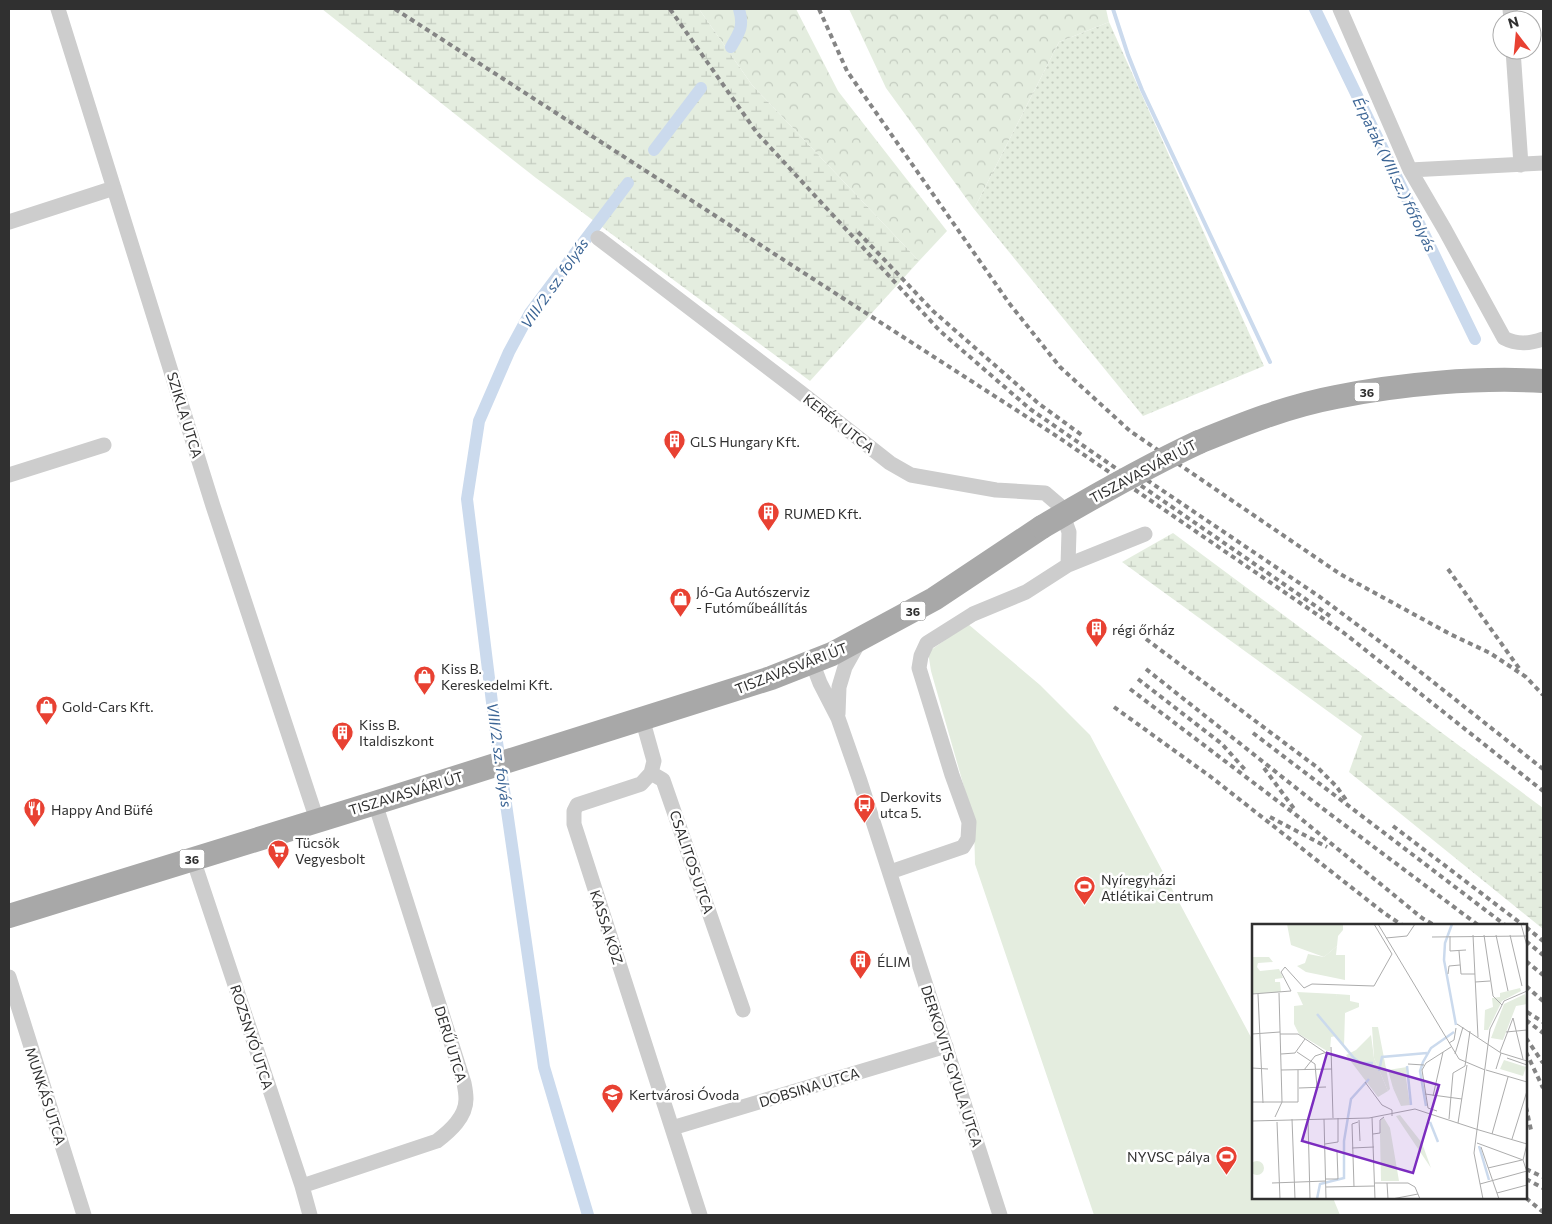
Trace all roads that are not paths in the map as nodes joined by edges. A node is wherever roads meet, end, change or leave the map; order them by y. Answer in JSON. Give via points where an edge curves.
{"nodes":[{"id":1,"x":58,"y":9,"type":"edge"},
{"id":2,"x":1340,"y":9,"type":"edge"},
{"id":3,"x":1514,"y":60,"type":"edge"},
{"id":4,"x":1543,"y":163,"type":"edge"},
{"id":5,"x":1520,"y":165,"type":"junction"},
{"id":6,"x":1410,"y":170,"type":"junction"},
{"id":7,"x":114,"y":188,"type":"junction"},
{"id":8,"x":9,"y":222,"type":"edge"},
{"id":9,"x":598,"y":238,"type":"dead end"},
{"id":10,"x":1543,"y":339,"type":"edge"},
{"id":11,"x":1543,"y":381,"type":"edge"},
{"id":12,"x":104,"y":445,"type":"dead end"},
{"id":13,"x":9,"y":474,"type":"edge"},
{"id":14,"x":1145,"y":534,"type":"dead end"},
{"id":15,"x":1068,"y":565,"type":"junction"},
{"id":16,"x":859,"y":640,"type":"junction"},
{"id":17,"x":812,"y":662,"type":"junction"},
{"id":18,"x":642,"y":718,"type":"junction"},
{"id":19,"x":838,"y":718,"type":"junction"},
{"id":20,"x":651,"y":774,"type":"junction"},
{"id":21,"x":375,"y":803,"type":"junction"},
{"id":22,"x":317,"y":820,"type":"junction"},
{"id":23,"x":193,"y":859,"type":"junction"},
{"id":24,"x":890,"y":872,"type":"junction"},
{"id":25,"x":9,"y":916,"type":"edge"},
{"id":26,"x":9,"y":976,"type":"edge"},
{"id":27,"x":743,"y":1010,"type":"dead end"},
{"id":28,"x":946,"y":1046,"type":"junction"},
{"id":29,"x":672,"y":1128,"type":"junction"},
{"id":30,"x":302,"y":1186,"type":"junction"},
{"id":31,"x":84,"y":1215,"type":"edge"},
{"id":32,"x":310,"y":1215,"type":"edge"},
{"id":33,"x":700,"y":1215,"type":"edge"},
{"id":34,"x":1000,"y":1215,"type":"edge"}],
"edges":[{"from":1,"to":7,"type":"street","name":"SZIKLA UTCA"},
{"from":2,"to":6,"type":"street"},
{"from":3,"to":5,"type":"street"},
{"from":4,"to":5,"type":"street"},
{"from":5,"to":6,"type":"street"},
{"from":6,"to":10,"type":"street","via":[[1504,338],[1526,343]]},
{"from":7,"to":8,"type":"street"},
{"from":7,"to":22,"type":"street","name":"SZIKLA UTCA"},
{"from":9,"to":15,"type":"street","name":"KERÉK UTCA","via":[[890,463],[911,474],[996,490],[1045,494],[1059,505],[1069,532]]},
{"from":11,"to":16,"type":"main road","name":"TISZAVASVÁRI ÚT","number":"36","bridge":true,"via":[[1466,382],[1395,388],[1335,397],[1243,424],[1175,453],[1104,491],[1042,527],[934,599]]},
{"from":12,"to":13,"type":"street"},
{"from":14,"to":15,"type":"street"},
{"from":15,"to":24,"type":"street","via":[[1026,592],[973,614],[927,643],[919,668],[969,822],[968,839],[963,847]]},
{"from":16,"to":17,"type":"main road","name":"TISZAVASVÁRI ÚT","number":"36"},
{"from":16,"to":19,"type":"street","name":"DERKOVITS GYULA UTCA","via":[[838,687]]},
{"from":17,"to":18,"type":"main road","name":"TISZAVASVÁRI ÚT","number":"36"},
{"from":17,"to":19,"type":"street","name":"DERKOVITS GYULA UTCA"},
{"from":18,"to":20,"type":"street","via":[[654,761]]},
{"from":18,"to":21,"type":"main road","name":"TISZAVASVÁRI ÚT","number":"36"},
{"from":19,"to":24,"type":"street","name":"DERKOVITS GYULA UTCA"},
{"from":20,"to":27,"type":"street","name":"CSALITOS UTCA","via":[[663,780]]},
{"from":20,"to":29,"type":"street","name":"KASSA KÖZ","via":[[641,784],[577,805],[574,824]]},
{"from":21,"to":22,"type":"main road","name":"TISZAVASVÁRI ÚT","number":"36"},
{"from":21,"to":30,"type":"street","name":"DERŰ UTCA","via":[[464,1083],[466,1100],[462,1115],[437,1141]]},
{"from":22,"to":23,"type":"main road","name":"TISZAVASVÁRI ÚT","number":"36"},
{"from":23,"to":25,"type":"main road","name":"TISZAVASVÁRI ÚT","number":"36"},
{"from":23,"to":30,"type":"street","name":"ROZSNYÓ UTCA"},
{"from":24,"to":28,"type":"street","name":"DERKOVITS GYULA UTCA"},
{"from":26,"to":31,"type":"street","name":"MUNKÁS UTCA"},
{"from":28,"to":29,"type":"street","name":"DOBSINA UTCA"},
{"from":28,"to":34,"type":"street","name":"DERKOVITS GYULA UTCA"},
{"from":29,"to":33,"type":"street"},
{"from":30,"to":32,"type":"street","name":"ROZSNYÓ UTCA"}]}
